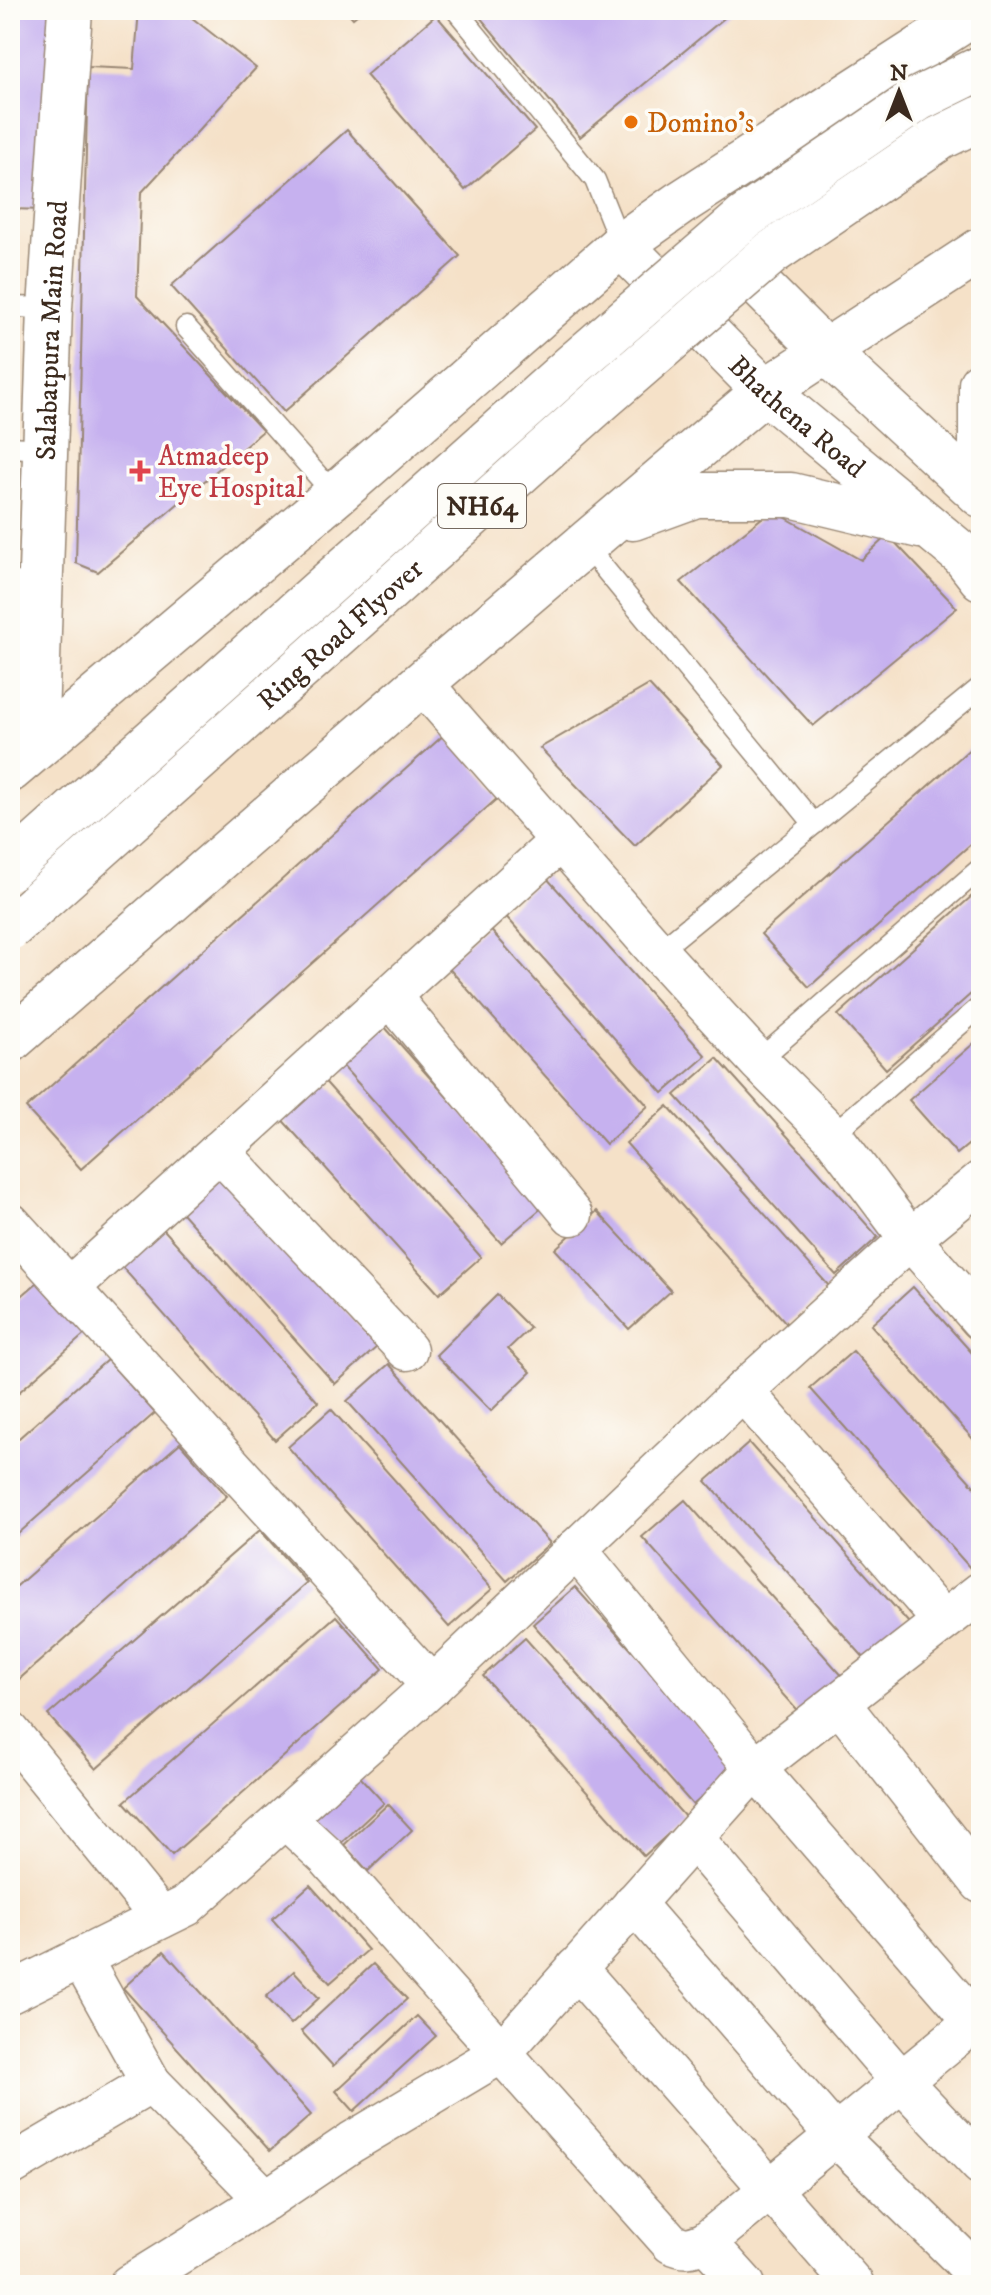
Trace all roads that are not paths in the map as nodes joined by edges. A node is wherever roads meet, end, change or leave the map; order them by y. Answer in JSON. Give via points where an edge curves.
{"nodes":[{"id":1,"x":70,"y":10,"type":"edge"},
{"id":2,"x":456,"y":10,"type":"edge"},
{"id":3,"x":980,"y":10,"type":"edge"},
{"id":4,"x":981,"y":68,"type":"edge"},
{"id":5,"x":981,"y":118,"type":"edge"},
{"id":6,"x":679,"y":204,"type":"junction"},
{"id":7,"x":621,"y":245,"type":"junction"},
{"id":8,"x":981,"y":250,"type":"edge"},
{"id":9,"x":30,"y":308,"type":"edge"},
{"id":10,"x":186,"y":327,"type":"dead end"},
{"id":11,"x":825,"y":351,"type":"junction"},
{"id":12,"x":981,"y":384,"type":"edge"},
{"id":13,"x":765,"y":391,"type":"junction"},
{"id":14,"x":27,"y":448,"type":"edge"},
{"id":15,"x":981,"y":468,"type":"edge"},
{"id":16,"x":335,"y":495,"type":"junction"},
{"id":17,"x":981,"y":495,"type":"edge"},
{"id":18,"x":930,"y":529,"type":"junction"},
{"id":19,"x":594,"y":537,"type":"junction"},
{"id":20,"x":981,"y":578,"type":"edge"},
{"id":21,"x":25,"y":583,"type":"edge"},
{"id":22,"x":422,"y":683,"type":"junction"},
{"id":23,"x":981,"y":687,"type":"edge"},
{"id":24,"x":18,"y":758,"type":"edge"},
{"id":25,"x":814,"y":824,"type":"junction"},
{"id":26,"x":560,"y":841,"type":"junction"},
{"id":27,"x":10,"y":868,"type":"edge"},
{"id":28,"x":981,"y":868,"type":"edge"},
{"id":29,"x":10,"y":928,"type":"edge"},
{"id":30,"x":658,"y":952,"type":"junction"},
{"id":31,"x":390,"y":996,"type":"junction"},
{"id":32,"x":981,"y":1006,"type":"edge"},
{"id":33,"x":10,"y":1041,"type":"edge"},
{"id":34,"x":758,"y":1061,"type":"junction"},
{"id":35,"x":832,"y":1135,"type":"junction"},
{"id":36,"x":219,"y":1151,"type":"junction"},
{"id":37,"x":981,"y":1181,"type":"edge"},
{"id":38,"x":572,"y":1215,"type":"dead end"},
{"id":39,"x":10,"y":1223,"type":"edge"},
{"id":40,"x":910,"y":1239,"type":"junction"},
{"id":41,"x":69,"y":1288,"type":"junction"},
{"id":42,"x":981,"y":1320,"type":"edge"},
{"id":43,"x":407,"y":1350,"type":"dead end"},
{"id":44,"x":743,"y":1391,"type":"junction"},
{"id":45,"x":576,"y":1549,"type":"junction"},
{"id":46,"x":981,"y":1592,"type":"edge"},
{"id":47,"x":943,"y":1621,"type":"junction"},
{"id":48,"x":432,"y":1686,"type":"junction"},
{"id":49,"x":840,"y":1704,"type":"junction"},
{"id":50,"x":18,"y":1756,"type":"edge"},
{"id":51,"x":755,"y":1768,"type":"junction"},
{"id":52,"x":285,"y":1818,"type":"junction"},
{"id":53,"x":693,"y":1838,"type":"junction"},
{"id":54,"x":981,"y":1883,"type":"edge"},
{"id":55,"x":634,"y":1903,"type":"junction"},
{"id":56,"x":161,"y":1918,"type":"junction"},
{"id":57,"x":81,"y":1958,"type":"junction"},
{"id":58,"x":576,"y":1968,"type":"junction"},
{"id":59,"x":10,"y":1993,"type":"edge"},
{"id":60,"x":979,"y":2022,"type":"edge"},
{"id":61,"x":501,"y":2053,"type":"junction"},
{"id":62,"x":901,"y":2081,"type":"junction"},
{"id":63,"x":151,"y":2083,"type":"junction"},
{"id":64,"x":835,"y":2135,"type":"junction"},
{"id":65,"x":981,"y":2165,"type":"edge"},
{"id":66,"x":10,"y":2166,"type":"edge"},
{"id":67,"x":769,"y":2189,"type":"junction"},
{"id":68,"x":266,"y":2200,"type":"junction"},
{"id":69,"x":706,"y":2242,"type":"junction"},
{"id":70,"x":981,"y":2280,"type":"edge"},
{"id":71,"x":129,"y":2285,"type":"edge"},
{"id":72,"x":745,"y":2285,"type":"edge"},
{"id":73,"x":854,"y":2285,"type":"edge"}],
"edges":[{"from":1,"to":9,"type":"main road","name":"Salabatpura Main Road"},
{"from":2,"to":7,"type":"lane","via":[[595,180]]},
{"from":3,"to":6,"type":"main road"},
{"from":4,"to":27,"type":"main road","name":"Ring Road Flyover","number":"NH64","bridge":true,"via":[[918,99],[744,218]]},
{"from":5,"to":29,"type":"main road","name":"Ring Road Flyover","number":"NH64","bridge":true,"via":[[940,138],[771,253]]},
{"from":6,"to":7,"type":"main road"},
{"from":6,"to":11,"type":"main road"},
{"from":7,"to":13,"type":"main road","name":"Bhathena Road"},
{"from":7,"to":16,"type":"main road"},
{"from":8,"to":11,"type":"main road"},
{"from":9,"to":14,"type":"main road","name":"Salabatpura Main Road"},
{"from":10,"to":16,"type":"lane"},
{"from":11,"to":13,"type":"main road"},
{"from":11,"to":17,"type":"main road"},
{"from":12,"to":15,"type":"main road"},
{"from":13,"to":18,"type":"main road","name":"Bhathena Road"},
{"from":13,"to":19,"type":"main road"},
{"from":14,"to":21,"type":"main road","name":"Salabatpura Main Road"},
{"from":16,"to":24,"type":"main road"},
{"from":18,"to":19,"type":"main road","via":[[791,495],[696,495]]},
{"from":18,"to":20,"type":"main road","name":"Bhathena Road","via":[[963,555]]},
{"from":19,"to":22,"type":"main road"},
{"from":19,"to":25,"type":"lane"},
{"from":21,"to":24,"type":"main road","name":"Salabatpura Main Road"},
{"from":22,"to":26,"type":"street"},
{"from":22,"to":33,"type":"main road"},
{"from":23,"to":25,"type":"lane"},
{"from":25,"to":30,"type":"lane"},
{"from":26,"to":30,"type":"street"},
{"from":26,"to":31,"type":"street"},
{"from":28,"to":34,"type":"lane"},
{"from":30,"to":34,"type":"street"},
{"from":31,"to":36,"type":"street"},
{"from":31,"to":38,"type":"street"},
{"from":32,"to":35,"type":"lane"},
{"from":34,"to":35,"type":"street"},
{"from":35,"to":40,"type":"street"},
{"from":36,"to":41,"type":"street"},
{"from":36,"to":43,"type":"street"},
{"from":37,"to":40,"type":"street"},
{"from":39,"to":41,"type":"street"},
{"from":40,"to":42,"type":"street"},
{"from":40,"to":44,"type":"street"},
{"from":41,"to":48,"type":"street"},
{"from":44,"to":45,"type":"street"},
{"from":44,"to":47,"type":"street"},
{"from":45,"to":48,"type":"street"},
{"from":45,"to":51,"type":"street"},
{"from":46,"to":47,"type":"street"},
{"from":47,"to":49,"type":"street"},
{"from":48,"to":52,"type":"street"},
{"from":49,"to":51,"type":"street"},
{"from":49,"to":54,"type":"street"},
{"from":50,"to":56,"type":"street"},
{"from":51,"to":53,"type":"street"},
{"from":51,"to":60,"type":"street"},
{"from":52,"to":56,"type":"street","via":[[186,1906]]},
{"from":52,"to":61,"type":"street","via":[[326,1856]]},
{"from":53,"to":55,"type":"street"},
{"from":53,"to":62,"type":"street"},
{"from":55,"to":58,"type":"street"},
{"from":55,"to":64,"type":"street"},
{"from":56,"to":57,"type":"street"},
{"from":57,"to":59,"type":"street"},
{"from":57,"to":63,"type":"street"},
{"from":58,"to":61,"type":"street"},
{"from":58,"to":67,"type":"street"},
{"from":60,"to":62,"type":"street"},
{"from":61,"to":68,"type":"street"},
{"from":61,"to":69,"type":"street","via":[[671,2243],[690,2248]]},
{"from":62,"to":64,"type":"street"},
{"from":62,"to":65,"type":"street"},
{"from":63,"to":66,"type":"street"},
{"from":63,"to":68,"type":"street"},
{"from":64,"to":67,"type":"street"},
{"from":64,"to":70,"type":"street"},
{"from":67,"to":69,"type":"street"},
{"from":67,"to":73,"type":"street"},
{"from":68,"to":71,"type":"street"},
{"from":69,"to":72,"type":"street"}]}
